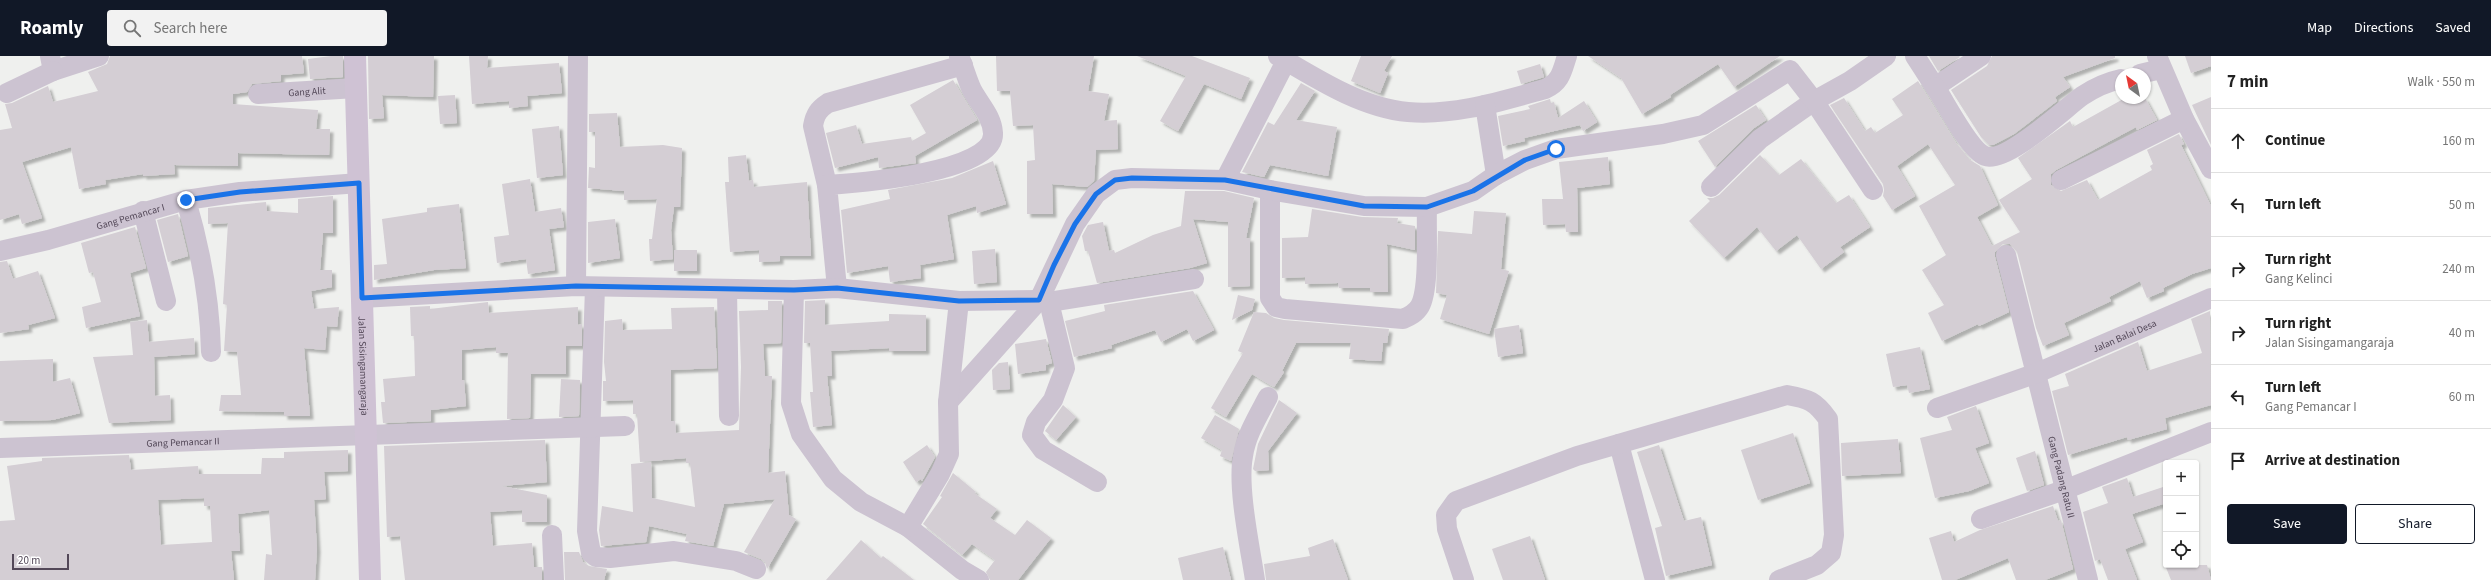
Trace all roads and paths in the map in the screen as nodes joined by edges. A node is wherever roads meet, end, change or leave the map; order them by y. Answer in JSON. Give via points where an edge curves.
{"nodes":[{"id":1,"x":99,"y":56,"type":"edge"},
{"id":2,"x":355,"y":56,"type":"edge"},
{"id":3,"x":578,"y":56,"type":"edge"},
{"id":4,"x":1566,"y":56,"type":"edge"},
{"id":5,"x":1886,"y":56,"type":"edge"},
{"id":6,"x":1915,"y":56,"type":"edge"},
{"id":7,"x":1981,"y":56,"type":"edge"},
{"id":8,"x":1282,"y":59,"type":"edge"},
{"id":9,"x":961,"y":61,"type":"edge"},
{"id":10,"x":2159,"y":62,"type":"edge"},
{"id":11,"x":1787,"y":63,"type":"edge"},
{"id":12,"x":51,"y":64,"type":"edge"},
{"id":13,"x":2150,"y":68,"type":"edge"},
{"id":14,"x":2115,"y":80,"type":"edge"},
{"id":15,"x":1936,"y":87,"type":"junction"},
{"id":16,"x":356,"y":88,"type":"junction"},
{"id":17,"x":6,"y":93,"type":"dead end"},
{"id":18,"x":258,"y":94,"type":"dead end"},
{"id":19,"x":1814,"y":101,"type":"junction"},
{"id":20,"x":1485,"y":105,"type":"junction"},
{"id":21,"x":2184,"y":119,"type":"junction"},
{"id":22,"x":2211,"y":169,"type":"edge"},
{"id":23,"x":1496,"y":175,"type":"junction"},
{"id":24,"x":1225,"y":180,"type":"junction"},
{"id":25,"x":2061,"y":180,"type":"dead end"},
{"id":26,"x":359,"y":183,"type":"junction"},
{"id":27,"x":828,"y":185,"type":"junction"},
{"id":28,"x":1711,"y":187,"type":"dead end"},
{"id":29,"x":1270,"y":190,"type":"junction"},
{"id":30,"x":1873,"y":190,"type":"dead end"},
{"id":31,"x":186,"y":200,"type":"junction"},
{"id":32,"x":1427,"y":207,"type":"junction"},
{"id":33,"x":143,"y":211,"type":"junction"},
{"id":34,"x":0,"y":251,"type":"edge"},
{"id":35,"x":2006,"y":255,"type":"dead end"},
{"id":36,"x":1194,"y":279,"type":"dead end"},
{"id":37,"x":586,"y":287,"type":"junction"},
{"id":38,"x":837,"y":288,"type":"junction"},
{"id":39,"x":727,"y":289,"type":"junction"},
{"id":40,"x":794,"y":290,"type":"junction"},
{"id":41,"x":362,"y":298,"type":"junction"},
{"id":42,"x":2211,"y":298,"type":"edge"},
{"id":43,"x":166,"y":301,"type":"dead end"},
{"id":44,"x":959,"y":301,"type":"junction"},
{"id":45,"x":1044,"y":301,"type":"junction"},
{"id":46,"x":211,"y":352,"type":"dead end"},
{"id":47,"x":2037,"y":373,"type":"junction"},
{"id":48,"x":1268,"y":397,"type":"dead end"},
{"id":49,"x":948,"y":402,"type":"junction"},
{"id":50,"x":1937,"y":408,"type":"dead end"},
{"id":51,"x":729,"y":416,"type":"dead end"},
{"id":52,"x":592,"y":426,"type":"junction"},
{"id":53,"x":625,"y":426,"type":"dead end"},
{"id":54,"x":2211,"y":432,"type":"edge"},
{"id":55,"x":366,"y":436,"type":"junction"},
{"id":56,"x":1619,"y":444,"type":"junction"},
{"id":57,"x":0,"y":448,"type":"edge"},
{"id":58,"x":1097,"y":482,"type":"dead end"},
{"id":59,"x":2064,"y":490,"type":"junction"},
{"id":60,"x":1981,"y":519,"type":"dead end"},
{"id":61,"x":908,"y":527,"type":"junction"},
{"id":62,"x":552,"y":535,"type":"dead end"},
{"id":63,"x":756,"y":569,"type":"dead end"},
{"id":64,"x":370,"y":580,"type":"edge"},
{"id":65,"x":554,"y":580,"type":"edge"},
{"id":66,"x":979,"y":580,"type":"edge"},
{"id":67,"x":1255,"y":580,"type":"edge"},
{"id":68,"x":1464,"y":580,"type":"edge"},
{"id":69,"x":1655,"y":580,"type":"edge"},
{"id":70,"x":1780,"y":580,"type":"edge"},
{"id":71,"x":2088,"y":580,"type":"edge"}],
"edges":[{"from":1,"to":12,"type":"street"},
{"from":2,"to":16,"type":"main road","name":"Jalan Sisingamangaraja"},
{"from":3,"to":37,"type":"street"},
{"from":4,"to":20,"type":"street","via":[[1561,77],[1554,85]]},
{"from":5,"to":19,"type":"street","via":[[1850,81]]},
{"from":6,"to":15,"type":"street"},
{"from":7,"to":15,"type":"street"},
{"from":8,"to":20,"type":"street","via":[[1342,92],[1386,108],[1427,113]]},
{"from":8,"to":24,"type":"street"},
{"from":9,"to":27,"type":"street","via":[[828,103],[820,109],[814,116],[813,126]]},
{"from":9,"to":27,"type":"street","via":[[972,90],[988,115],[993,135],[991,145],[983,153],[963,162],[896,178]]},
{"from":10,"to":13,"type":"street"},
{"from":10,"to":21,"type":"street"},
{"from":11,"to":19,"type":"street"},
{"from":11,"to":23,"type":"street","via":[[1703,125],[1664,134],[1556,149],[1525,160]]},
{"from":12,"to":17,"type":"street"},
{"from":14,"to":15,"type":"street","via":[[2106,82],[2083,96],[2012,149],[1997,157],[1986,156],[1975,149]]},
{"from":16,"to":18,"type":"street","name":"Gang Alit"},
{"from":16,"to":26,"type":"main road","name":"Jalan Sisingamangaraja"},
{"from":19,"to":28,"type":"street","via":[[1760,139]]},
{"from":19,"to":30,"type":"street"},
{"from":20,"to":23,"type":"street"},
{"from":21,"to":22,"type":"street"},
{"from":21,"to":25,"type":"street"},
{"from":23,"to":32,"type":"street","via":[[1473,191]]},
{"from":24,"to":29,"type":"street"},
{"from":24,"to":45,"type":"street","via":[[1115,180],[1096,194],[1075,224],[1054,265]]},
{"from":26,"to":31,"type":"street","name":"Gang Pemancar I","via":[[240,192]]},
{"from":26,"to":41,"type":"main road","name":"Jalan Sisingamangaraja"},
{"from":27,"to":38,"type":"street"},
{"from":29,"to":32,"type":"street","via":[[1364,206]]},
{"from":29,"to":32,"type":"street","via":[[1270,298],[1276,307],[1285,309],[1403,319],[1414,314],[1420,306],[1424,288]]},
{"from":31,"to":33,"type":"street","name":"Gang Pemancar I"},
{"from":31,"to":46,"type":"street","via":[[200,248],[210,308]]},
{"from":33,"to":34,"type":"street","name":"Gang Pemancar I","via":[[81,231]]},
{"from":33,"to":43,"type":"street"},
{"from":35,"to":47,"type":"street","name":"Gang Padang Ratu II"},
{"from":36,"to":45,"type":"street"},
{"from":37,"to":39,"type":"street"},
{"from":37,"to":41,"type":"street"},
{"from":37,"to":52,"type":"street"},
{"from":38,"to":40,"type":"street"},
{"from":38,"to":44,"type":"street"},
{"from":39,"to":40,"type":"street"},
{"from":39,"to":51,"type":"street"},
{"from":40,"to":61,"type":"street","via":[[791,402],[801,434],[833,479],[861,502]]},
{"from":41,"to":55,"type":"main road","name":"Jalan Sisingamangaraja"},
{"from":42,"to":47,"type":"street","name":"Jalan Balai Desa"},
{"from":44,"to":45,"type":"street"},
{"from":44,"to":49,"type":"street"},
{"from":45,"to":49,"type":"street"},
{"from":45,"to":58,"type":"street","via":[[1065,368],[1053,400],[1036,422],[1032,435],[1043,450]]},
{"from":47,"to":50,"type":"street","name":"Jalan Balai Desa"},
{"from":47,"to":59,"type":"street","name":"Gang Padang Ratu II"},
{"from":48,"to":67,"type":"street","via":[[1248,435],[1242,456],[1243,490]]},
{"from":49,"to":61,"type":"street","via":[[949,454]]},
{"from":52,"to":53,"type":"street","name":"Gang Pemancar II"},
{"from":52,"to":55,"type":"street","name":"Gang Pemancar II"},
{"from":52,"to":63,"type":"street","via":[[586,531],[591,553],[596,557],[610,558],[674,551],[736,561]]},
{"from":54,"to":59,"type":"street"},
{"from":55,"to":57,"type":"street","name":"Gang Pemancar II"},
{"from":55,"to":64,"type":"main road","name":"Jalan Sisingamangaraja"},
{"from":56,"to":68,"type":"street","via":[[1570,458],[1456,501],[1446,515],[1447,529]]},
{"from":56,"to":69,"type":"street"},
{"from":56,"to":70,"type":"street","via":[[1787,395],[1805,398],[1818,405],[1828,419],[1834,535],[1831,553],[1818,565]]},
{"from":59,"to":60,"type":"street"},
{"from":59,"to":71,"type":"street","name":"Gang Padang Ratu II"},
{"from":61,"to":66,"type":"street","via":[[962,570]]},
{"from":62,"to":65,"type":"street"}]}
